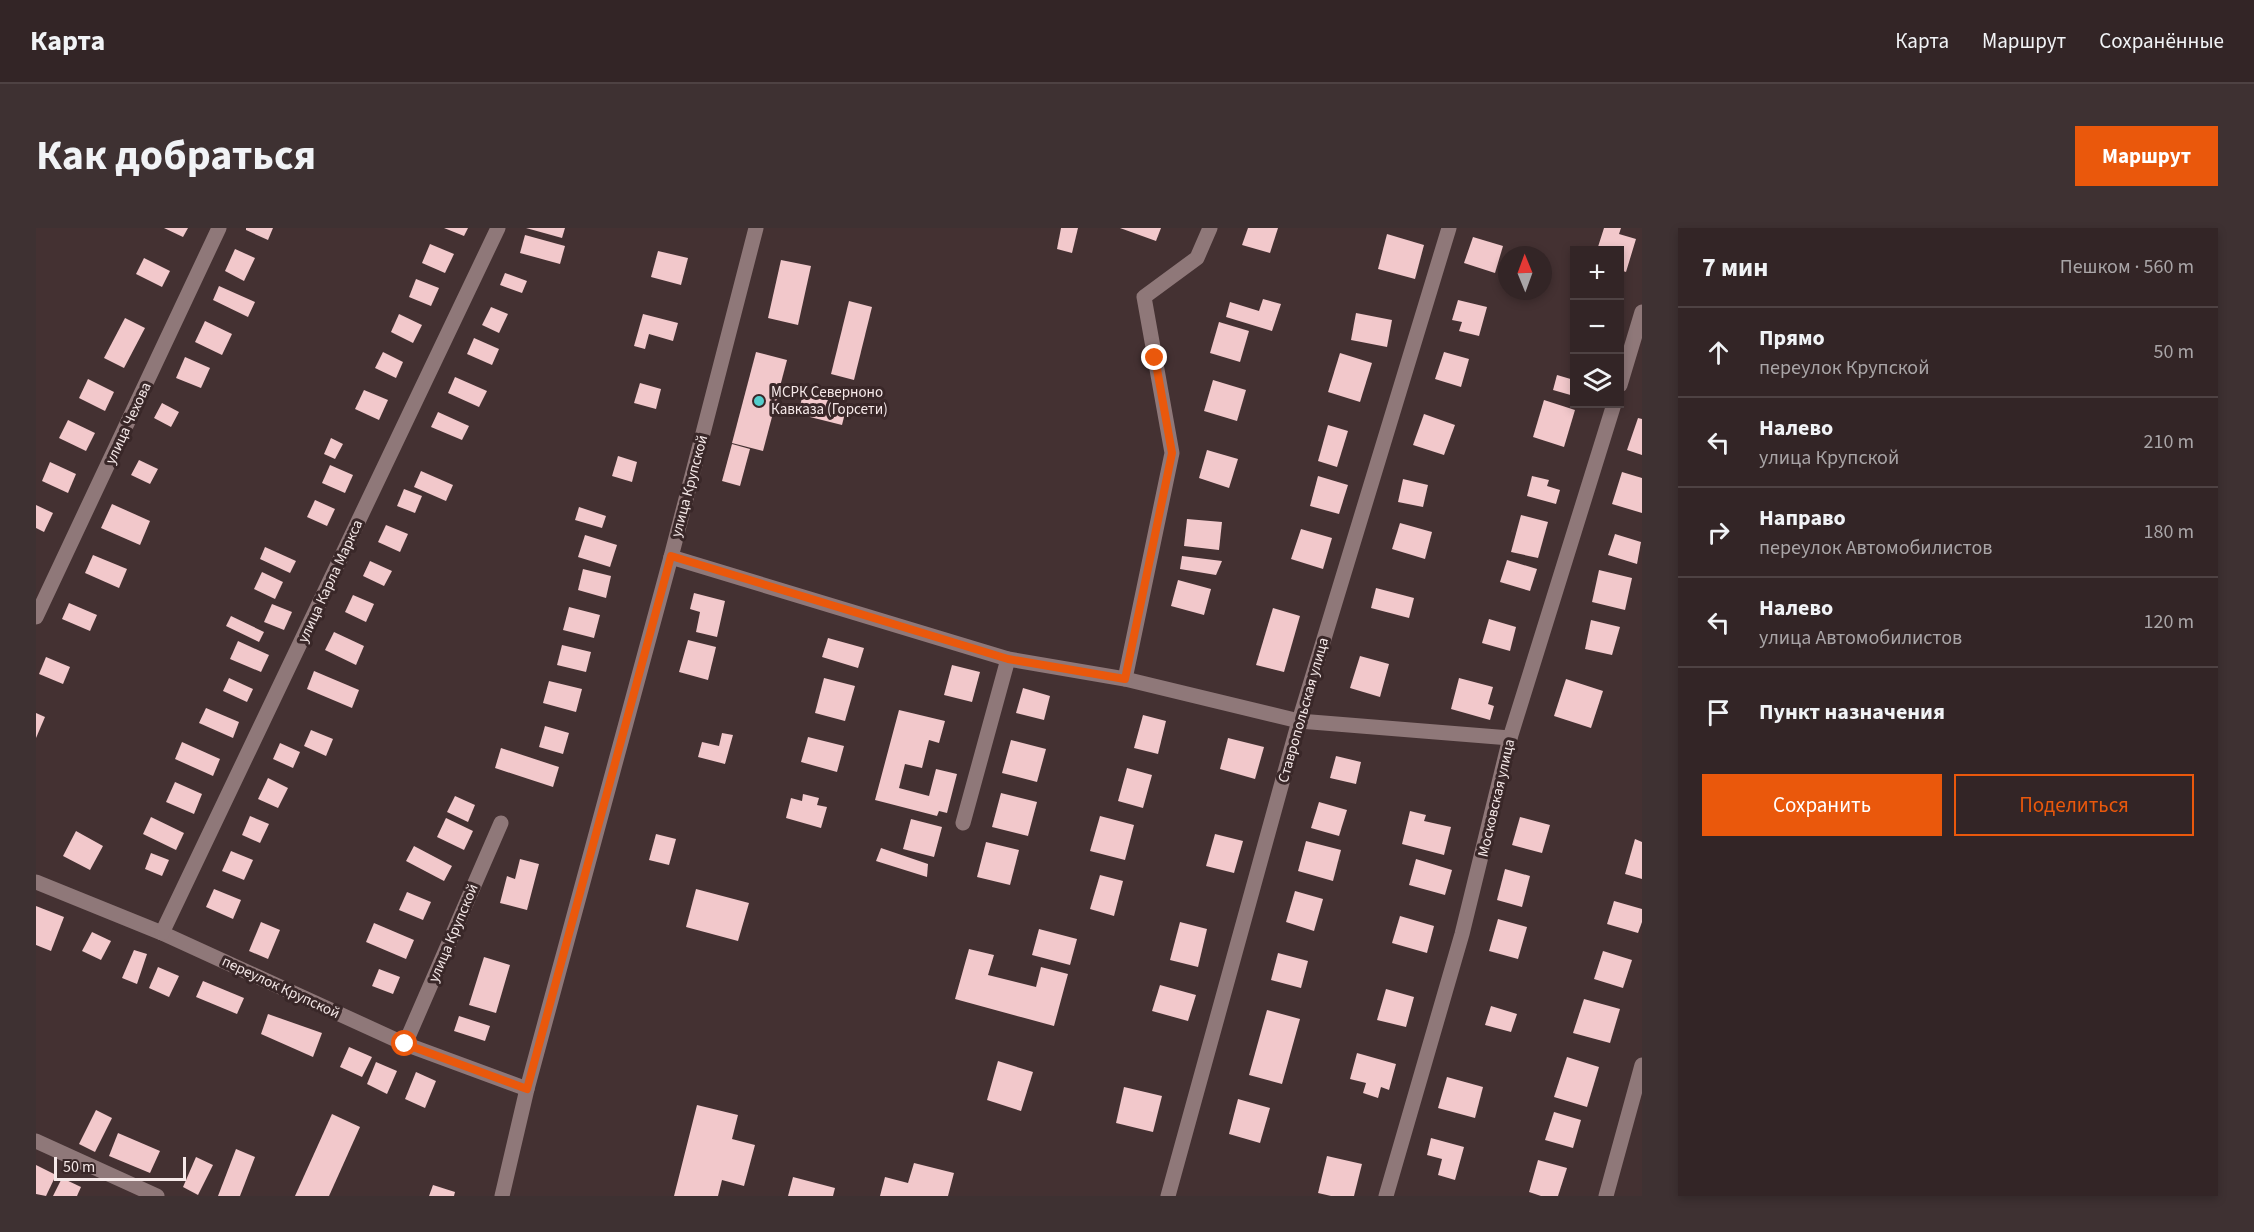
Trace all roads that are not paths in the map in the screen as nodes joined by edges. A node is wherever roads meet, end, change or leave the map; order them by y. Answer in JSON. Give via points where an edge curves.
{"nodes":[{"id":1,"x":219,"y":228,"type":"edge"},
{"id":2,"x":498,"y":228,"type":"edge"},
{"id":3,"x":756,"y":228,"type":"edge"},
{"id":4,"x":1210,"y":228,"type":"edge"},
{"id":5,"x":1449,"y":228,"type":"edge"},
{"id":6,"x":1642,"y":312,"type":"edge"},
{"id":7,"x":1624,"y":372,"type":"edge"},
{"id":8,"x":1613,"y":408,"type":"edge"},
{"id":9,"x":671,"y":556,"type":"junction"},
{"id":10,"x":36,"y":617,"type":"edge"},
{"id":11,"x":1008,"y":659,"type":"junction"},
{"id":12,"x":1125,"y":679,"type":"junction"},
{"id":13,"x":1299,"y":721,"type":"junction"},
{"id":14,"x":1510,"y":738,"type":"junction"},
{"id":15,"x":501,"y":823,"type":"dead end"},
{"id":16,"x":963,"y":823,"type":"dead end"},
{"id":17,"x":36,"y":882,"type":"edge"},
{"id":18,"x":162,"y":933,"type":"junction"},
{"id":19,"x":405,"y":1044,"type":"junction"},
{"id":20,"x":1642,"y":1065,"type":"edge"},
{"id":21,"x":527,"y":1089,"type":"junction"},
{"id":22,"x":36,"y":1141,"type":"edge"},
{"id":23,"x":157,"y":1196,"type":"edge"},
{"id":24,"x":502,"y":1196,"type":"edge"},
{"id":25,"x":1168,"y":1196,"type":"edge"},
{"id":26,"x":1386,"y":1196,"type":"edge"},
{"id":27,"x":1606,"y":1196,"type":"edge"}],
"edges":[{"from":1,"to":10,"type":"street","name":"улица Чехова"},
{"from":2,"to":18,"type":"street","name":"улица Карла Маркса"},
{"from":3,"to":9,"type":"street","name":"улица Крупской"},
{"from":4,"to":12,"type":"street","via":[[1197,258],[1144,297],[1172,453]]},
{"from":5,"to":13,"type":"street","name":"Ставропольская улица"},
{"from":6,"to":7,"type":"street"},
{"from":8,"to":14,"type":"street","name":"Московская улица"},
{"from":9,"to":11,"type":"street"},
{"from":9,"to":21,"type":"street","name":"улица Крупской"},
{"from":11,"to":12,"type":"street"},
{"from":11,"to":16,"type":"street"},
{"from":12,"to":13,"type":"street"},
{"from":13,"to":14,"type":"street"},
{"from":13,"to":25,"type":"street","name":"Ставропольская улица"},
{"from":14,"to":26,"type":"street","name":"Московская улица","via":[[1462,934]]},
{"from":15,"to":19,"type":"street","name":"улица Крупской"},
{"from":17,"to":18,"type":"street","name":"переулок Крупской"},
{"from":18,"to":19,"type":"street","name":"переулок Крупской"},
{"from":19,"to":21,"type":"street","name":"переулок Крупской"},
{"from":20,"to":27,"type":"street"},
{"from":21,"to":24,"type":"street","name":"улица Крупской"},
{"from":22,"to":23,"type":"street"}]}
